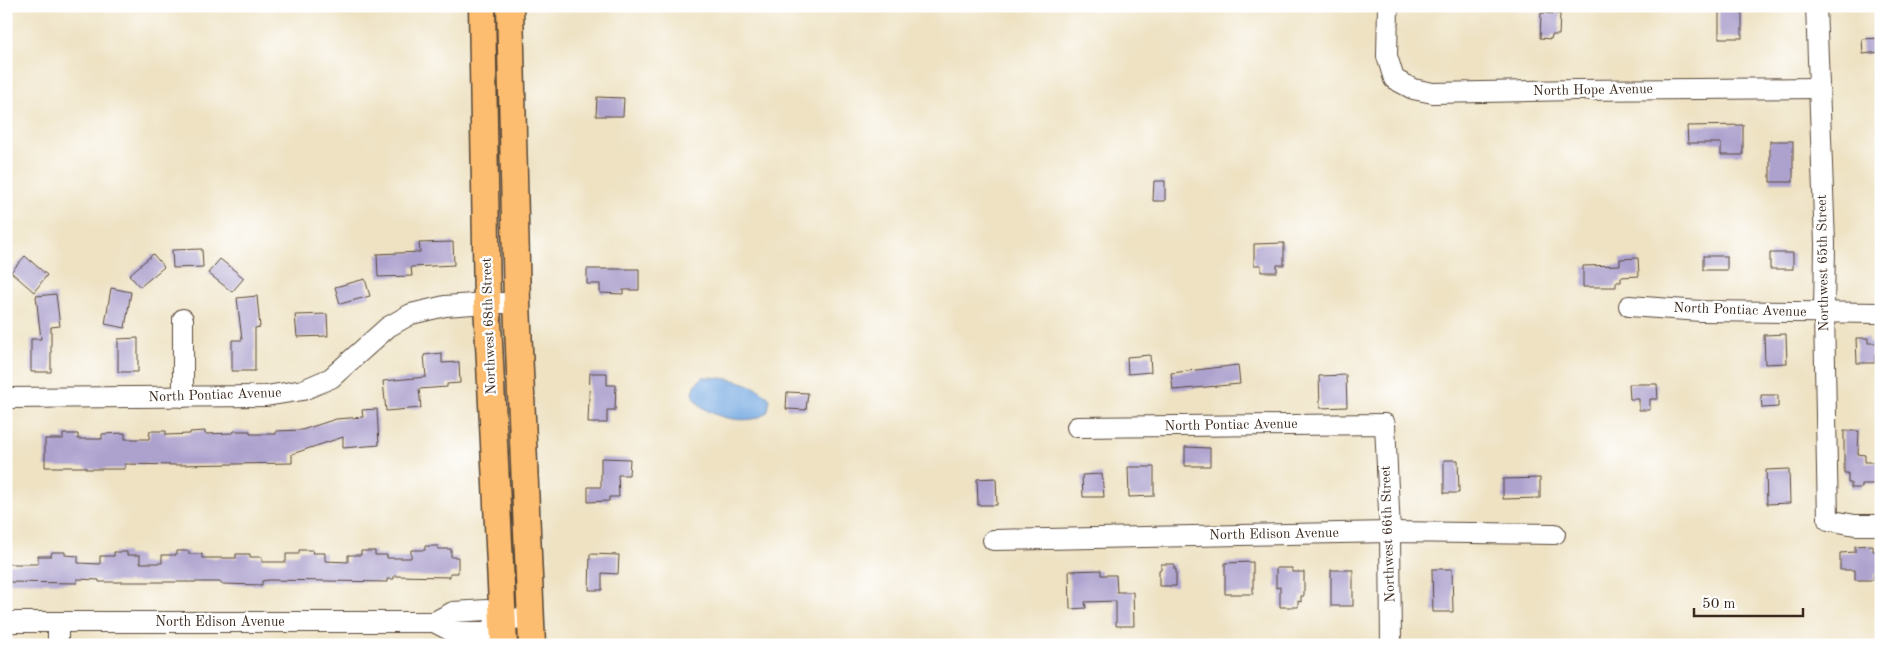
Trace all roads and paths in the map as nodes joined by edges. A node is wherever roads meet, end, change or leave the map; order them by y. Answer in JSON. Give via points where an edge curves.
{"nodes":[{"id":1,"x":482,"y":6,"type":"edge"},
{"id":2,"x":510,"y":6,"type":"edge"},
{"id":3,"x":1388,"y":6,"type":"edge"},
{"id":4,"x":1816,"y":6,"type":"edge"},
{"id":5,"x":1818,"y":88,"type":"junction"},
{"id":6,"x":487,"y":303,"type":"junction"},
{"id":7,"x":517,"y":303,"type":"junction"},
{"id":8,"x":1629,"y":306,"type":"dead end"},
{"id":9,"x":1824,"y":312,"type":"junction"},
{"id":10,"x":1881,"y":313,"type":"edge"},
{"id":11,"x":183,"y":319,"type":"dead end"},
{"id":12,"x":183,"y":397,"type":"junction"},
{"id":13,"x":6,"y":398,"type":"edge"},
{"id":14,"x":1385,"y":424,"type":"joint"},
{"id":15,"x":1077,"y":427,"type":"dead end"},
{"id":16,"x":1881,"y":525,"type":"edge"},
{"id":17,"x":1390,"y":532,"type":"junction"},
{"id":18,"x":1555,"y":534,"type":"dead end"},
{"id":19,"x":993,"y":540,"type":"dead end"},
{"id":20,"x":531,"y":617,"type":"junction"},
{"id":21,"x":6,"y":622,"type":"edge"},
{"id":22,"x":58,"y":622,"type":"junction"},
{"id":23,"x":503,"y":632,"type":"edge"},
{"id":24,"x":58,"y":645,"type":"edge"},
{"id":25,"x":532,"y":645,"type":"edge"},
{"id":26,"x":1391,"y":645,"type":"edge"}],
"edges":[{"from":1,"to":6,"type":"main road","name":"Northwest 68th Street"},
{"from":2,"to":7,"type":"main road","name":"Northwest 68th Street"},
{"from":3,"to":5,"type":"street","name":"North Hope Avenue","via":[[1387,56],[1394,79],[1413,89],[1433,94]]},
{"from":4,"to":5,"type":"street","name":"Northwest 65th Street"},
{"from":5,"to":9,"type":"street","name":"Northwest 65th Street","via":[[1825,244]]},
{"from":6,"to":7,"type":"street","name":"North Pontiac Avenue"},
{"from":6,"to":12,"type":"street","name":"North Pontiac Avenue","via":[[445,306],[411,314],[388,327],[332,378],[304,390],[266,396]]},
{"from":6,"to":23,"type":"main road","name":"Northwest 68th Street"},
{"from":7,"to":20,"type":"main road","name":"Northwest 68th Street"},
{"from":8,"to":9,"type":"street","name":"North Pontiac Avenue","via":[[1701,311]]},
{"from":9,"to":10,"type":"street","name":"North Pontiac Avenue"},
{"from":9,"to":16,"type":"street","name":"Northwest 65th Street","via":[[1828,520],[1855,526]]},
{"from":11,"to":12,"type":"street"},
{"from":12,"to":13,"type":"street","name":"North Pontiac Avenue"},
{"from":14,"to":15,"type":"street","name":"North Pontiac Avenue"},
{"from":14,"to":17,"type":"street","name":"Northwest 66th Street"},
{"from":17,"to":18,"type":"street","name":"North Edison Avenue"},
{"from":17,"to":19,"type":"street","name":"North Edison Avenue"},
{"from":17,"to":26,"type":"street","name":"Northwest 66th Street"},
{"from":20,"to":23,"type":"street","name":"North Edison Avenue"},
{"from":20,"to":25,"type":"main road","name":"Northwest 68th Street"},
{"from":21,"to":22,"type":"street","name":"North Edison Avenue"},
{"from":22,"to":23,"type":"street","name":"North Edison Avenue","via":[[434,622],[453,612],[487,610]]},
{"from":22,"to":24,"type":"street"}]}
